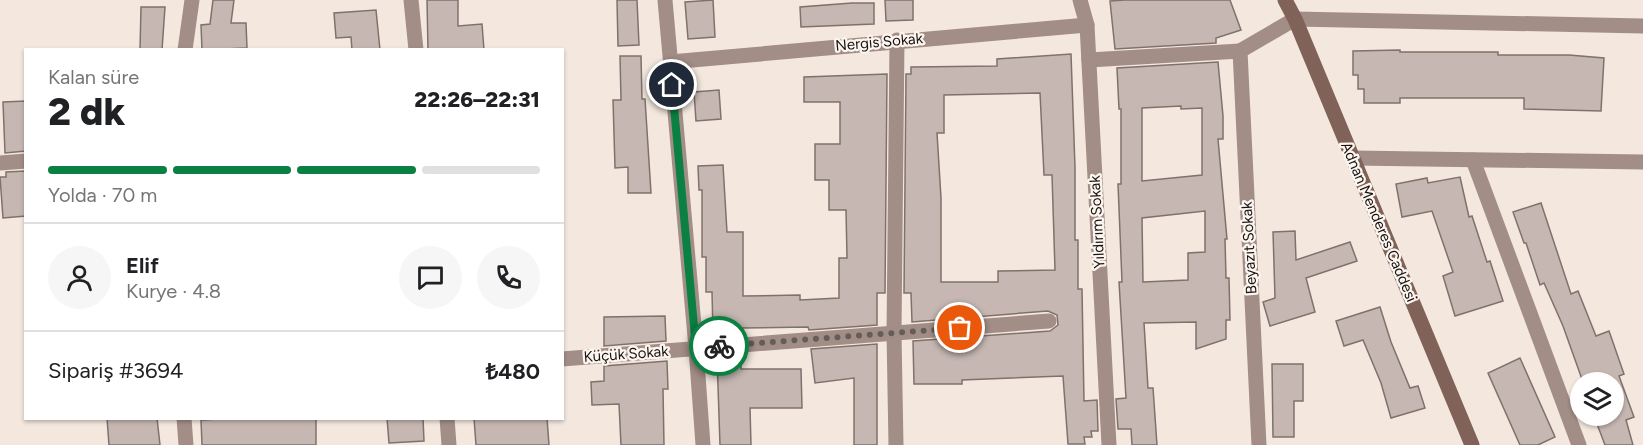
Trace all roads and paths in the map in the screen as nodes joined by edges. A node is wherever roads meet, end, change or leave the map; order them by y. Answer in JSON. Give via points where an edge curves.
{"nodes":[{"id":1,"x":192,"y":0,"type":"edge"},
{"id":2,"x":411,"y":0,"type":"edge"},
{"id":3,"x":665,"y":0,"type":"edge"},
{"id":4,"x":1080,"y":0,"type":"edge"},
{"id":5,"x":1285,"y":0,"type":"edge"},
{"id":6,"x":1295,"y":19,"type":"junction"},
{"id":7,"x":1087,"y":25,"type":"junction"},
{"id":8,"x":1643,"y":26,"type":"edge"},
{"id":9,"x":897,"y":40,"type":"junction"},
{"id":10,"x":185,"y":48,"type":"edge"},
{"id":11,"x":416,"y":48,"type":"edge"},
{"id":12,"x":1240,"y":51,"type":"junction"},
{"id":13,"x":1089,"y":60,"type":"junction"},
{"id":14,"x":670,"y":62,"type":"junction"},
{"id":15,"x":1353,"y":159,"type":"junction"},
{"id":16,"x":1473,"y":160,"type":"junction"},
{"id":17,"x":24,"y":161,"type":"edge"},
{"id":18,"x":1643,"y":162,"type":"edge"},
{"id":19,"x":0,"y":163,"type":"edge"},
{"id":20,"x":1049,"y":321,"type":"dead end"},
{"id":21,"x":894,"y":333,"type":"junction"},
{"id":22,"x":696,"y":348,"type":"junction"},
{"id":23,"x":564,"y":358,"type":"edge"},
{"id":24,"x":184,"y":420,"type":"edge"},
{"id":25,"x":447,"y":420,"type":"edge"},
{"id":26,"x":186,"y":445,"type":"edge"},
{"id":27,"x":449,"y":445,"type":"edge"},
{"id":28,"x":703,"y":445,"type":"edge"},
{"id":29,"x":896,"y":445,"type":"edge"},
{"id":30,"x":1109,"y":445,"type":"edge"},
{"id":31,"x":1258,"y":445,"type":"edge"},
{"id":32,"x":1472,"y":445,"type":"edge"},
{"id":33,"x":1579,"y":445,"type":"edge"}],
"edges":[{"from":1,"to":10,"type":"street"},
{"from":2,"to":11,"type":"street"},
{"from":3,"to":14,"type":"street"},
{"from":4,"to":7,"type":"street","name":"Yıldırım Sokak"},
{"from":5,"to":6,"type":"street","name":"Adnan Menderes Caddesi"},
{"from":6,"to":8,"type":"street"},
{"from":6,"to":12,"type":"street"},
{"from":6,"to":15,"type":"street","name":"Adnan Menderes Caddesi"},
{"from":7,"to":9,"type":"street","name":"Nergis Sokak"},
{"from":7,"to":13,"type":"street","name":"Yıldırım Sokak"},
{"from":9,"to":14,"type":"street","name":"Nergis Sokak"},
{"from":9,"to":21,"type":"street"},
{"from":12,"to":13,"type":"street"},
{"from":12,"to":31,"type":"street","name":"Beyazıt Sokak"},
{"from":13,"to":30,"type":"street","name":"Yıldırım Sokak"},
{"from":14,"to":22,"type":"street"},
{"from":15,"to":16,"type":"street"},
{"from":15,"to":32,"type":"street","name":"Adnan Menderes Caddesi"},
{"from":16,"to":18,"type":"street"},
{"from":16,"to":33,"type":"street"},
{"from":17,"to":19,"type":"street"},
{"from":20,"to":21,"type":"street","name":"Küçük Sokak"},
{"from":21,"to":22,"type":"street","name":"Küçük Sokak"},
{"from":21,"to":29,"type":"street"},
{"from":22,"to":23,"type":"street","name":"Küçük Sokak"},
{"from":22,"to":28,"type":"street"},
{"from":24,"to":26,"type":"street"},
{"from":25,"to":27,"type":"street"}]}
